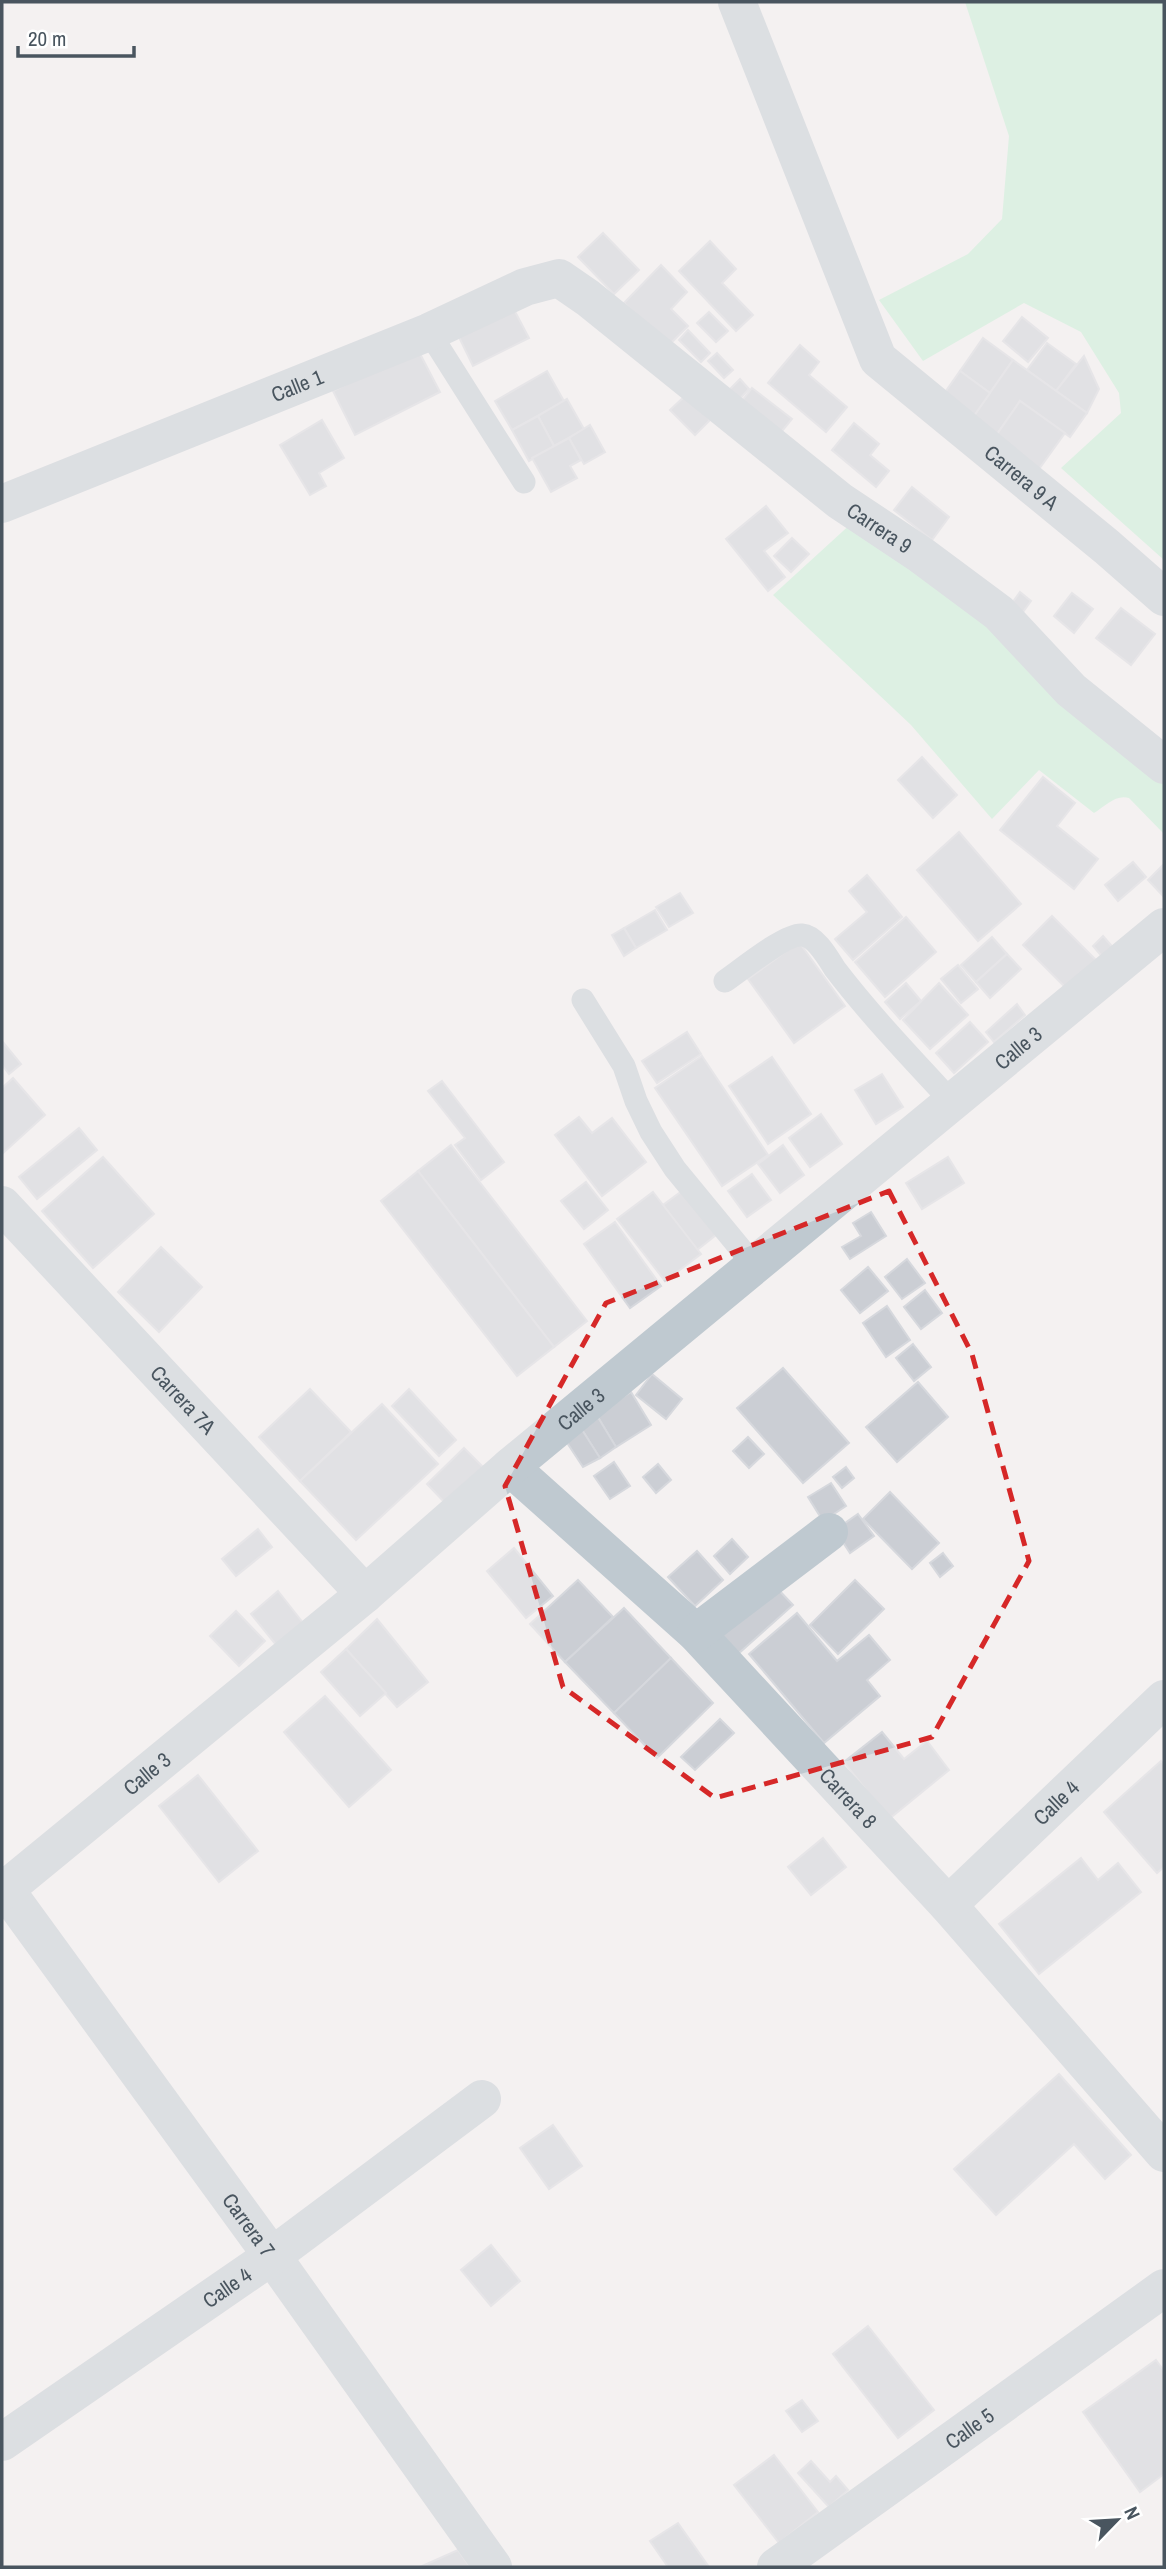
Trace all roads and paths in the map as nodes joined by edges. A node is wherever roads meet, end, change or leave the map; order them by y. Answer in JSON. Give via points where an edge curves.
{"nodes":[{"id":1,"x":737,"y":2,"type":"edge"},
{"id":2,"x":588,"y":298,"type":"joint"},
{"id":3,"x":429,"y":332,"type":"junction"},
{"id":4,"x":524,"y":482,"type":"dead end"},
{"id":5,"x":2,"y":504,"type":"edge"},
{"id":6,"x":1164,"y":597,"type":"edge"},
{"id":7,"x":1164,"y":765,"type":"edge"},
{"id":8,"x":1164,"y":927,"type":"edge"},
{"id":9,"x":724,"y":981,"type":"dead end"},
{"id":10,"x":583,"y":1000,"type":"dead end"},
{"id":11,"x":952,"y":1102,"type":"junction"},
{"id":12,"x":2,"y":1205,"type":"edge"},
{"id":13,"x":754,"y":1265,"type":"junction"},
{"id":14,"x":510,"y":1467,"type":"junction"},
{"id":15,"x":829,"y":1532,"type":"dead end"},
{"id":16,"x":365,"y":1594,"type":"junction"},
{"id":17,"x":696,"y":1633,"type":"junction"},
{"id":18,"x":1164,"y":1699,"type":"edge"},
{"id":19,"x":3,"y":1889,"type":"edge"},
{"id":20,"x":948,"y":1905,"type":"junction"},
{"id":21,"x":482,"y":2099,"type":"dead end"},
{"id":22,"x":1164,"y":2153,"type":"edge"},
{"id":23,"x":272,"y":2256,"type":"junction"},
{"id":24,"x":1164,"y":2288,"type":"edge"},
{"id":25,"x":2,"y":2442,"type":"edge"},
{"id":26,"x":494,"y":2567,"type":"edge"},
{"id":27,"x":776,"y":2567,"type":"edge"}],
"edges":[{"from":1,"to":6,"type":"street","name":"Carrera 9 A","via":[[878,359]]},
{"from":2,"to":3,"type":"street","name":"Calle 1","via":[[559,278],[525,288]]},
{"from":2,"to":7,"type":"street","name":"Carrera 9","via":[[840,501],[999,613],[1071,690]]},
{"from":3,"to":4,"type":"lane"},
{"from":3,"to":5,"type":"street","name":"Calle 1"},
{"from":8,"to":11,"type":"street","name":"Calle 3"},
{"from":9,"to":11,"type":"lane","via":[[788,939],[807,936],[863,1006]]},
{"from":10,"to":13,"type":"lane","via":[[624,1066],[651,1132],[675,1169]]},
{"from":11,"to":13,"type":"street","name":"Calle 3"},
{"from":12,"to":16,"type":"street","name":"Carrera 7A"},
{"from":13,"to":14,"type":"street","name":"Calle 3"},
{"from":14,"to":16,"type":"street","name":"Calle 3"},
{"from":14,"to":17,"type":"street","name":"Carrera 8"},
{"from":15,"to":17,"type":"street"},
{"from":16,"to":19,"type":"street","name":"Calle 3"},
{"from":17,"to":20,"type":"street","name":"Carrera 8"},
{"from":18,"to":20,"type":"street","name":"Calle 4"},
{"from":19,"to":23,"type":"street","name":"Carrera 7"},
{"from":20,"to":22,"type":"street","name":"Carrera 8"},
{"from":21,"to":23,"type":"street","name":"Calle 4"},
{"from":23,"to":25,"type":"street","name":"Calle 4"},
{"from":23,"to":26,"type":"street","name":"Carrera 7"},
{"from":24,"to":27,"type":"street","name":"Calle 5"}]}
